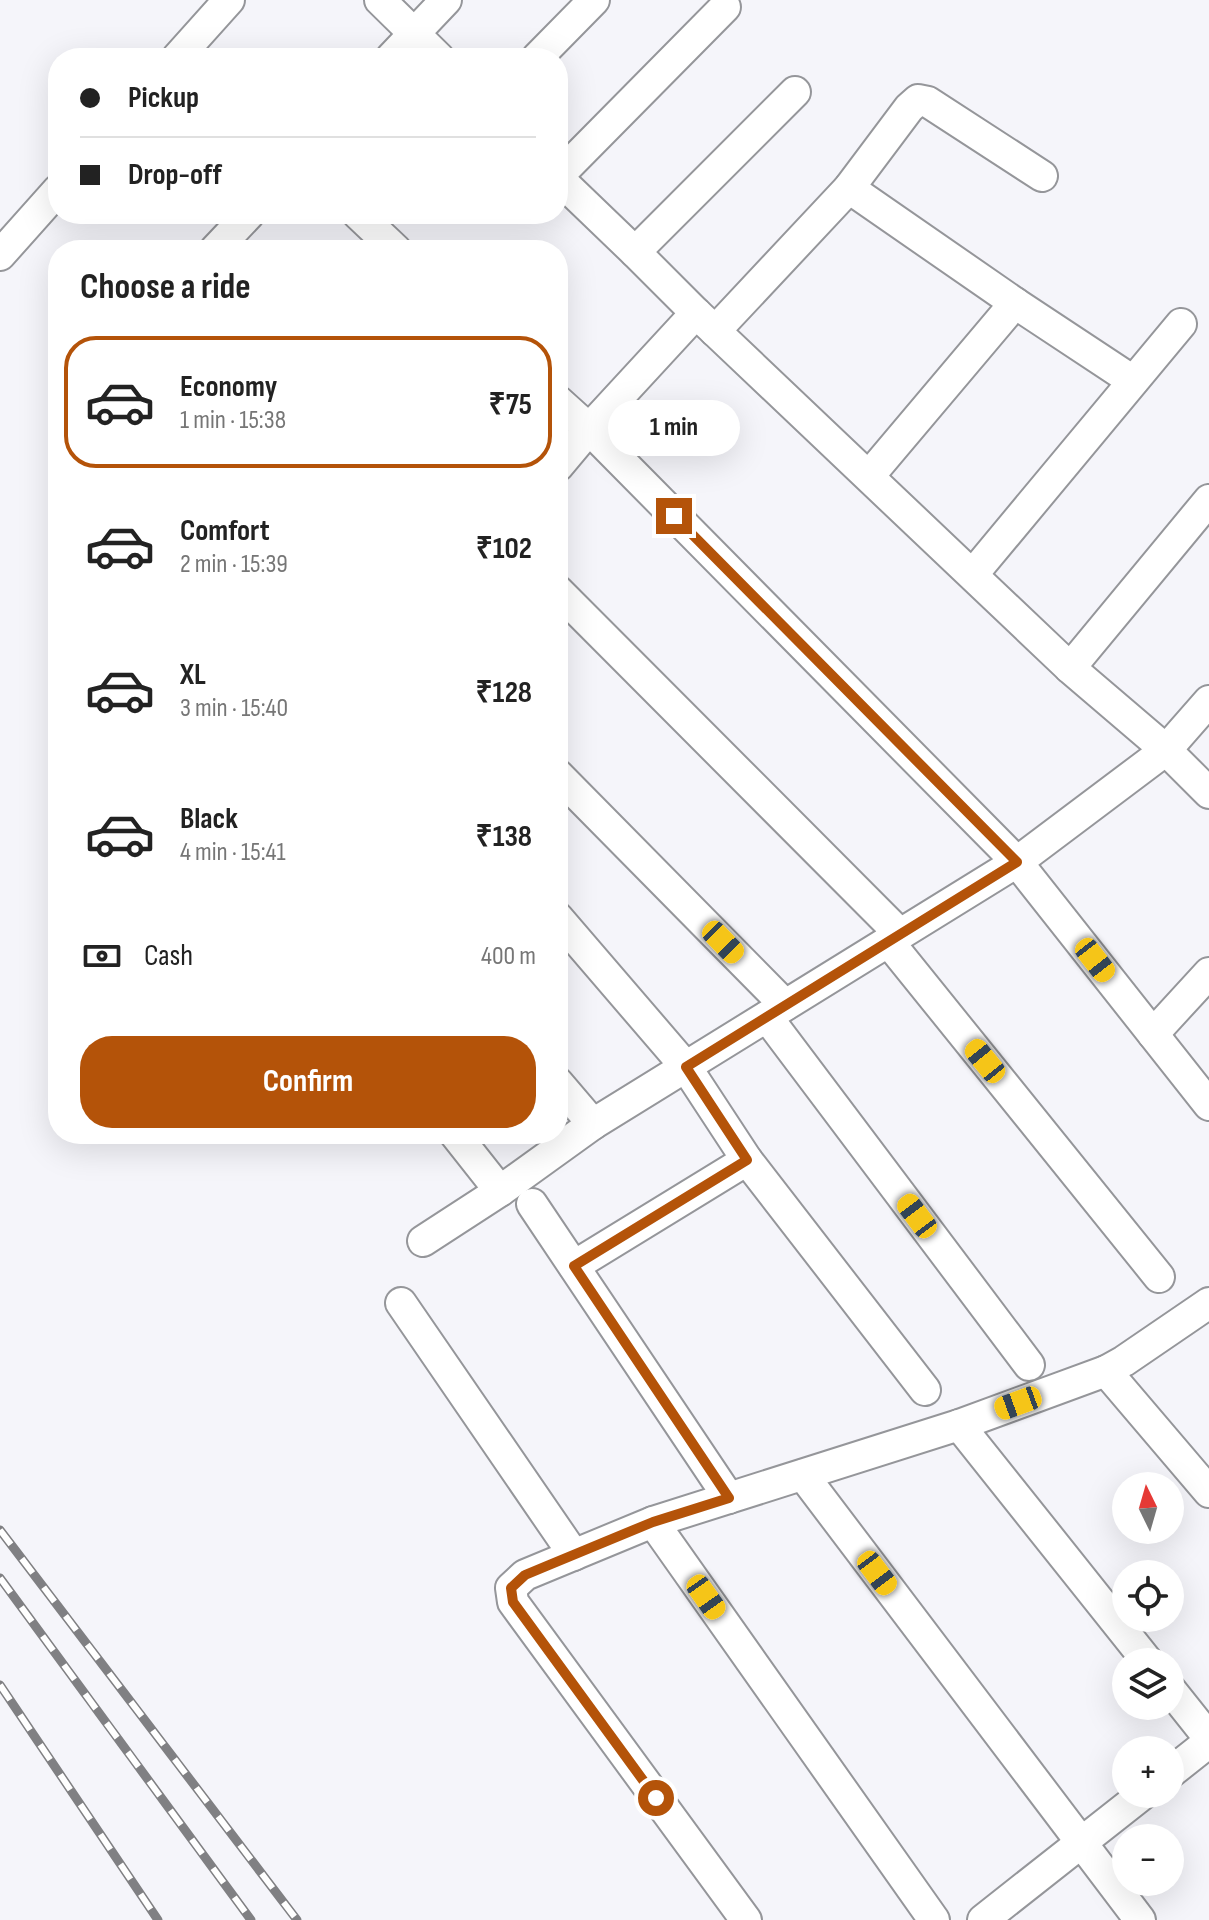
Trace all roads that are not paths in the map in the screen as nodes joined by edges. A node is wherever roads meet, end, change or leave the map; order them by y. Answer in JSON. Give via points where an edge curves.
{"nodes":[{"id":1,"x":229,"y":0,"type":"edge"},
{"id":2,"x":380,"y":0,"type":"edge"},
{"id":3,"x":446,"y":0,"type":"edge"},
{"id":4,"x":594,"y":0,"type":"edge"},
{"id":5,"x":725,"y":7,"type":"dead end"},
{"id":6,"x":413,"y":33,"type":"junction"},
{"id":7,"x":186,"y":48,"type":"edge"},
{"id":8,"x":400,"y":48,"type":"edge"},
{"id":9,"x":429,"y":48,"type":"edge"},
{"id":10,"x":547,"y":48,"type":"edge"},
{"id":11,"x":795,"y":92,"type":"dead end"},
{"id":12,"x":568,"y":167,"type":"edge"},
{"id":13,"x":1042,"y":176,"type":"dead end"},
{"id":14,"x":568,"y":187,"type":"edge"},
{"id":15,"x":849,"y":188,"type":"junction"},
{"id":16,"x":48,"y":201,"type":"edge"},
{"id":17,"x":240,"y":224,"type":"edge"},
{"id":18,"x":369,"y":224,"type":"edge"},
{"id":19,"x":224,"y":240,"type":"edge"},
{"id":20,"x":385,"y":240,"type":"edge"},
{"id":21,"x":635,"y":252,"type":"junction"},
{"id":22,"x":0,"y":255,"type":"edge"},
{"id":23,"x":1015,"y":303,"type":"junction"},
{"id":24,"x":706,"y":322,"type":"junction"},
{"id":25,"x":1181,"y":324,"type":"dead end"},
{"id":26,"x":1133,"y":381,"type":"junction"},
{"id":27,"x":568,"y":410,"type":"edge"},
{"id":28,"x":589,"y":429,"type":"junction"},
{"id":29,"x":568,"y":454,"type":"edge"},
{"id":30,"x":869,"y":476,"type":"junction"},
{"id":31,"x":1209,"y":500,"type":"edge"},
{"id":32,"x":973,"y":574,"type":"junction"},
{"id":33,"x":568,"y":601,"type":"edge"},
{"id":34,"x":1070,"y":668,"type":"junction"},
{"id":35,"x":1209,"y":701,"type":"edge"},
{"id":36,"x":1166,"y":750,"type":"junction"},
{"id":37,"x":568,"y":786,"type":"edge"},
{"id":38,"x":1209,"y":793,"type":"edge"},
{"id":39,"x":1017,"y":862,"type":"junction"},
{"id":40,"x":568,"y":930,"type":"edge"},
{"id":41,"x":894,"y":937,"type":"junction"},
{"id":42,"x":1209,"y":973,"type":"edge"},
{"id":43,"x":776,"y":1011,"type":"junction"},
{"id":44,"x":1153,"y":1034,"type":"junction"},
{"id":45,"x":686,"y":1067,"type":"junction"},
{"id":46,"x":568,"y":1095,"type":"edge"},
{"id":47,"x":1209,"y":1105,"type":"edge"},
{"id":48,"x":593,"y":1124,"type":"junction"},
{"id":49,"x":568,"y":1142,"type":"edge"},
{"id":50,"x":463,"y":1144,"type":"edge"},
{"id":51,"x":565,"y":1144,"type":"edge"},
{"id":52,"x":747,"y":1160,"type":"junction"},
{"id":53,"x":500,"y":1191,"type":"junction"},
{"id":54,"x":532,"y":1204,"type":"dead end"},
{"id":55,"x":423,"y":1241,"type":"dead end"},
{"id":56,"x":574,"y":1266,"type":"junction"},
{"id":57,"x":1159,"y":1277,"type":"dead end"},
{"id":58,"x":401,"y":1303,"type":"dead end"},
{"id":59,"x":1209,"y":1303,"type":"edge"},
{"id":60,"x":1029,"y":1365,"type":"dead end"},
{"id":61,"x":1106,"y":1371,"type":"junction"},
{"id":62,"x":925,"y":1390,"type":"dead end"},
{"id":63,"x":959,"y":1425,"type":"junction"},
{"id":64,"x":803,"y":1475,"type":"junction"},
{"id":65,"x":1209,"y":1492,"type":"edge"},
{"id":66,"x":729,"y":1498,"type":"junction"},
{"id":67,"x":653,"y":1522,"type":"junction"},
{"id":68,"x":574,"y":1555,"type":"junction"},
{"id":69,"x":1137,"y":1648,"type":"edge"},
{"id":70,"x":1184,"y":1707,"type":"edge"},
{"id":71,"x":1209,"y":1740,"type":"edge"},
{"id":72,"x":1184,"y":1761,"type":"edge"},
{"id":73,"x":1125,"y":1808,"type":"edge"},
{"id":74,"x":1080,"y":1843,"type":"junction"},
{"id":75,"x":746,"y":1920,"type":"edge"},
{"id":76,"x":934,"y":1920,"type":"edge"},
{"id":77,"x":983,"y":1920,"type":"edge"},
{"id":78,"x":1140,"y":1920,"type":"edge"}],
"edges":[{"from":1,"to":7,"type":"street"},
{"from":2,"to":6,"type":"street"},
{"from":3,"to":6,"type":"street"},
{"from":4,"to":10,"type":"street"},
{"from":5,"to":12,"type":"street"},
{"from":6,"to":8,"type":"street"},
{"from":6,"to":9,"type":"street"},
{"from":11,"to":21,"type":"street"},
{"from":13,"to":15,"type":"street","via":[[918,100]]},
{"from":14,"to":21,"type":"street"},
{"from":15,"to":23,"type":"street"},
{"from":15,"to":24,"type":"street"},
{"from":16,"to":22,"type":"street"},
{"from":17,"to":19,"type":"street"},
{"from":18,"to":20,"type":"street"},
{"from":21,"to":24,"type":"street"},
{"from":23,"to":26,"type":"street"},
{"from":23,"to":30,"type":"street"},
{"from":24,"to":28,"type":"street"},
{"from":24,"to":30,"type":"street"},
{"from":25,"to":26,"type":"street"},
{"from":26,"to":32,"type":"street"},
{"from":27,"to":28,"type":"street"},
{"from":28,"to":29,"type":"street"},
{"from":28,"to":39,"type":"street"},
{"from":30,"to":32,"type":"street"},
{"from":31,"to":34,"type":"street"},
{"from":32,"to":34,"type":"street"},
{"from":33,"to":41,"type":"street"},
{"from":34,"to":36,"type":"street"},
{"from":35,"to":36,"type":"street"},
{"from":36,"to":38,"type":"street"},
{"from":36,"to":39,"type":"street"},
{"from":37,"to":43,"type":"street"},
{"from":39,"to":41,"type":"street"},
{"from":39,"to":44,"type":"street"},
{"from":40,"to":45,"type":"street"},
{"from":41,"to":43,"type":"street"},
{"from":41,"to":57,"type":"street"},
{"from":42,"to":44,"type":"street"},
{"from":43,"to":45,"type":"street"},
{"from":43,"to":60,"type":"street"},
{"from":44,"to":47,"type":"street"},
{"from":45,"to":48,"type":"street"},
{"from":45,"to":52,"type":"street"},
{"from":46,"to":48,"type":"street"},
{"from":48,"to":49,"type":"street"},
{"from":50,"to":53,"type":"street"},
{"from":51,"to":53,"type":"street"},
{"from":52,"to":56,"type":"street"},
{"from":52,"to":62,"type":"street"},
{"from":53,"to":55,"type":"street"},
{"from":54,"to":56,"type":"street"},
{"from":56,"to":66,"type":"street"},
{"from":58,"to":68,"type":"street"},
{"from":59,"to":61,"type":"street"},
{"from":61,"to":63,"type":"street"},
{"from":61,"to":65,"type":"street"},
{"from":63,"to":64,"type":"street"},
{"from":63,"to":69,"type":"street"},
{"from":64,"to":66,"type":"street"},
{"from":64,"to":74,"type":"street"},
{"from":66,"to":67,"type":"street"},
{"from":67,"to":68,"type":"street"},
{"from":67,"to":76,"type":"street"},
{"from":68,"to":75,"type":"street","via":[[525,1575],[511,1588],[513,1602]]},
{"from":70,"to":71,"type":"street"},
{"from":71,"to":72,"type":"street"},
{"from":73,"to":74,"type":"street"},
{"from":74,"to":77,"type":"street"},
{"from":74,"to":78,"type":"street"}]}
